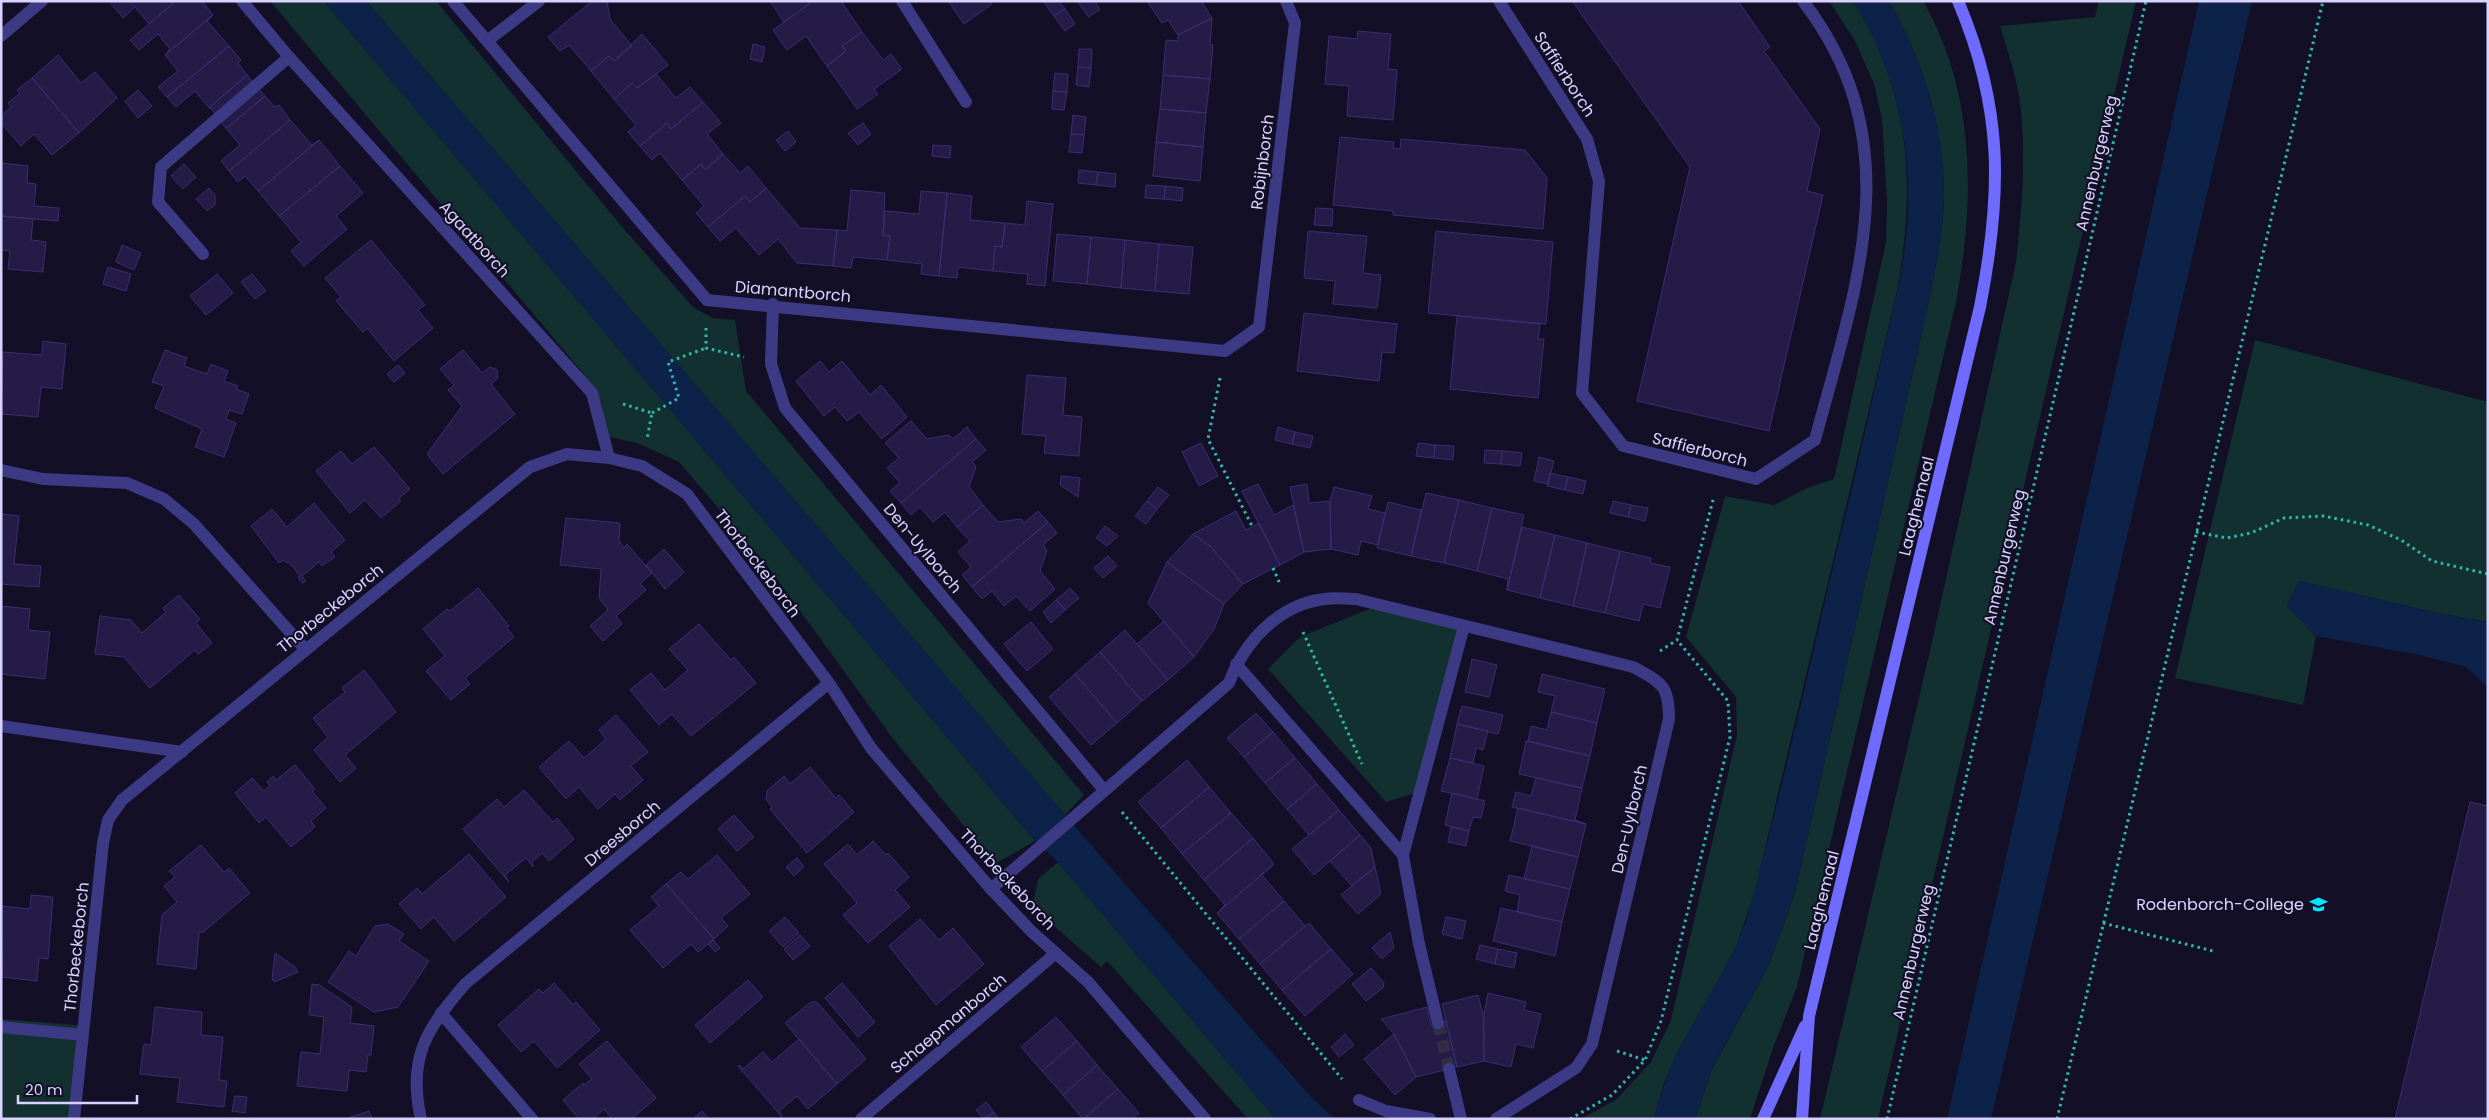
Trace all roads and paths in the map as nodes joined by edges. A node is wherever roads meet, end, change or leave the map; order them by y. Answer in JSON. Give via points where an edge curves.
{"nodes":[{"id":1,"x":42,"y":1,"type":"edge"},
{"id":2,"x":242,"y":1,"type":"edge"},
{"id":3,"x":453,"y":1,"type":"edge"},
{"id":4,"x":539,"y":1,"type":"edge"},
{"id":5,"x":902,"y":1,"type":"edge"},
{"id":6,"x":1286,"y":1,"type":"edge"},
{"id":7,"x":1499,"y":1,"type":"edge"},
{"id":8,"x":1803,"y":1,"type":"edge"},
{"id":9,"x":1958,"y":1,"type":"edge"},
{"id":10,"x":2146,"y":1,"type":"edge"},
{"id":11,"x":2323,"y":1,"type":"edge"},
{"id":12,"x":1,"y":36,"type":"edge"},
{"id":13,"x":487,"y":42,"type":"junction"},
{"id":14,"x":289,"y":57,"type":"junction"},
{"id":15,"x":966,"y":102,"type":"dead end"},
{"id":16,"x":203,"y":254,"type":"dead end"},
{"id":17,"x":707,"y":300,"type":"junction"},
{"id":18,"x":773,"y":304,"type":"junction"},
{"id":19,"x":706,"y":348,"type":"junction"},
{"id":20,"x":1225,"y":351,"type":"junction"},
{"id":21,"x":771,"y":364,"type":"junction"},
{"id":22,"x":592,"y":393,"type":"junction"},
{"id":23,"x":652,"y":413,"type":"junction"},
{"id":24,"x":609,"y":458,"type":"junction"},
{"id":25,"x":642,"y":466,"type":"junction"},
{"id":26,"x":1,"y":470,"type":"edge"},
{"id":27,"x":1720,"y":471,"type":"junction"},
{"id":28,"x":1252,"y":526,"type":"dead end"},
{"id":29,"x":2196,"y":532,"type":"junction"},
{"id":30,"x":2488,"y":574,"type":"edge"},
{"id":31,"x":1292,"y":607,"type":"junction"},
{"id":32,"x":1464,"y":626,"type":"junction"},
{"id":33,"x":1677,"y":640,"type":"junction"},
{"id":34,"x":305,"y":649,"type":"junction"},
{"id":35,"x":1236,"y":664,"type":"junction"},
{"id":36,"x":1634,"y":667,"type":"junction"},
{"id":37,"x":829,"y":683,"type":"junction"},
{"id":38,"x":1,"y":726,"type":"edge"},
{"id":39,"x":182,"y":752,"type":"junction"},
{"id":40,"x":1363,"y":767,"type":"dead end"},
{"id":41,"x":1104,"y":790,"type":"junction"},
{"id":42,"x":1403,"y":855,"type":"junction"},
{"id":43,"x":991,"y":889,"type":"junction"},
{"id":44,"x":2103,"y":923,"type":"junction"},
{"id":45,"x":2213,"y":951,"type":"dead end"},
{"id":46,"x":1056,"y":953,"type":"junction"},
{"id":47,"x":441,"y":1013,"type":"junction"},
{"id":48,"x":1809,"y":1016,"type":"junction"},
{"id":49,"x":1438,"y":1023,"type":"tunnel mouth"},
{"id":50,"x":1,"y":1027,"type":"edge"},
{"id":51,"x":83,"y":1035,"type":"junction"},
{"id":52,"x":1449,"y":1069,"type":"tunnel mouth"},
{"id":53,"x":1359,"y":1100,"type":"joint"},
{"id":54,"x":74,"y":1119,"type":"edge"},
{"id":55,"x":421,"y":1119,"type":"edge"},
{"id":56,"x":532,"y":1119,"type":"edge"},
{"id":57,"x":861,"y":1119,"type":"edge"},
{"id":58,"x":1205,"y":1119,"type":"edge"},
{"id":59,"x":1430,"y":1119,"type":"edge"},
{"id":60,"x":1461,"y":1119,"type":"edge"},
{"id":61,"x":1496,"y":1119,"type":"edge"},
{"id":62,"x":1570,"y":1119,"type":"edge"},
{"id":63,"x":1763,"y":1119,"type":"edge"},
{"id":64,"x":1802,"y":1119,"type":"edge"},
{"id":65,"x":1887,"y":1119,"type":"edge"},
{"id":66,"x":2057,"y":1119,"type":"edge"}],
"edges":[{"from":1,"to":12,"type":"street"},
{"from":2,"to":14,"type":"street","name":"Agaatborch"},
{"from":3,"to":13,"type":"street"},
{"from":4,"to":13,"type":"street"},
{"from":5,"to":15,"type":"street"},
{"from":6,"to":20,"type":"street","name":"Robijnborch","via":[[1295,23],[1259,327]]},
{"from":7,"to":27,"type":"street","name":"Saffierborch","via":[[1587,139],[1599,181],[1582,393],[1623,446]]},
{"from":8,"to":27,"type":"street","name":"Saffierborch","via":[[1837,53],[1861,126],[1867,202],[1856,285],[1815,440],[1756,479]]},
{"from":9,"to":48,"type":"main road","name":"Laaghemaal","via":[[1987,89],[1995,140],[1996,194],[1991,254]]},
{"from":10,"to":65,"type":"path","name":"Annenburgerweg"},
{"from":11,"to":29,"type":"path"},
{"from":13,"to":17,"type":"street"},
{"from":14,"to":16,"type":"street","via":[[161,167],[158,202]]},
{"from":14,"to":22,"type":"street","name":"Agaatborch"},
{"from":17,"to":18,"type":"street","name":"Diamantborch"},
{"from":17,"to":19,"type":"path"},
{"from":18,"to":20,"type":"street","name":"Diamantborch"},
{"from":18,"to":21,"type":"street","name":"Den-Uylborch"},
{"from":19,"to":21,"type":"path"},
{"from":19,"to":23,"type":"path","via":[[668,362],[679,398]]},
{"from":20,"to":28,"type":"path","via":[[1208,439]]},
{"from":21,"to":41,"type":"street","name":"Den-Uylborch","via":[[785,408]]},
{"from":22,"to":23,"type":"path"},
{"from":22,"to":24,"type":"street","name":"Agaatborch"},
{"from":23,"to":25,"type":"path"},
{"from":24,"to":25,"type":"street","name":"Thorbeckeborch"},
{"from":24,"to":34,"type":"street","name":"Thorbeckeborch","via":[[567,454],[530,467]]},
{"from":25,"to":37,"type":"street","name":"Thorbeckeborch","via":[[687,494]]},
{"from":26,"to":34,"type":"street","via":[[43,479],[127,483],[164,499],[194,524]]},
{"from":27,"to":33,"type":"path"},
{"from":29,"to":30,"type":"path","via":[[2227,538],[2251,533],[2284,518],[2323,516],[2368,525],[2402,540],[2432,561]]},
{"from":29,"to":44,"type":"path"},
{"from":31,"to":32,"type":"street","name":"Den-Uylborch","via":[[1324,599],[1356,599]]},
{"from":31,"to":35,"type":"street","name":"Den-Uylborch","via":[[1259,632]]},
{"from":31,"to":40,"type":"path"},
{"from":32,"to":36,"type":"street","name":"Den-Uylborch"},
{"from":32,"to":42,"type":"street"},
{"from":33,"to":36,"type":"path"},
{"from":33,"to":62,"type":"path","via":[[1728,701],[1730,737],[1661,1021],[1645,1060],[1612,1095]]},
{"from":34,"to":39,"type":"street","name":"Thorbeckeborch"},
{"from":35,"to":41,"type":"street","name":"Den-Uylborch","via":[[1229,683]]},
{"from":35,"to":42,"type":"street"},
{"from":36,"to":61,"type":"street","name":"Den-Uylborch","via":[[1659,681],[1669,698],[1669,719],[1592,1044],[1576,1068]]},
{"from":37,"to":43,"type":"street","name":"Thorbeckeborch","via":[[871,748]]},
{"from":37,"to":47,"type":"street","name":"Dreesborch","via":[[465,984]]},
{"from":38,"to":39,"type":"street"},
{"from":39,"to":51,"type":"street","name":"Thorbeckeborch","via":[[122,800],[108,820]]},
{"from":41,"to":43,"type":"street","name":"Den-Uylborch"},
{"from":41,"to":53,"type":"path"},
{"from":42,"to":49,"type":"street"},
{"from":43,"to":46,"type":"street","name":"Thorbeckeborch"},
{"from":44,"to":45,"type":"path"},
{"from":44,"to":66,"type":"path"},
{"from":46,"to":57,"type":"street","name":"Schaepmanborch"},
{"from":46,"to":58,"type":"street","name":"Thorbeckeborch","via":[[1088,982]]},
{"from":47,"to":55,"type":"street","name":"Dreesborch","via":[[420,1049],[415,1094]]},
{"from":47,"to":56,"type":"street"},
{"from":48,"to":63,"type":"main road","name":"Laaghemaal"},
{"from":48,"to":64,"type":"main road","name":"Laaghemaal"},
{"from":50,"to":51,"type":"street"},
{"from":51,"to":54,"type":"street","name":"Thorbeckeborch"},
{"from":52,"to":60,"type":"street"},
{"from":53,"to":59,"type":"street","via":[[1386,1111]]}]}
